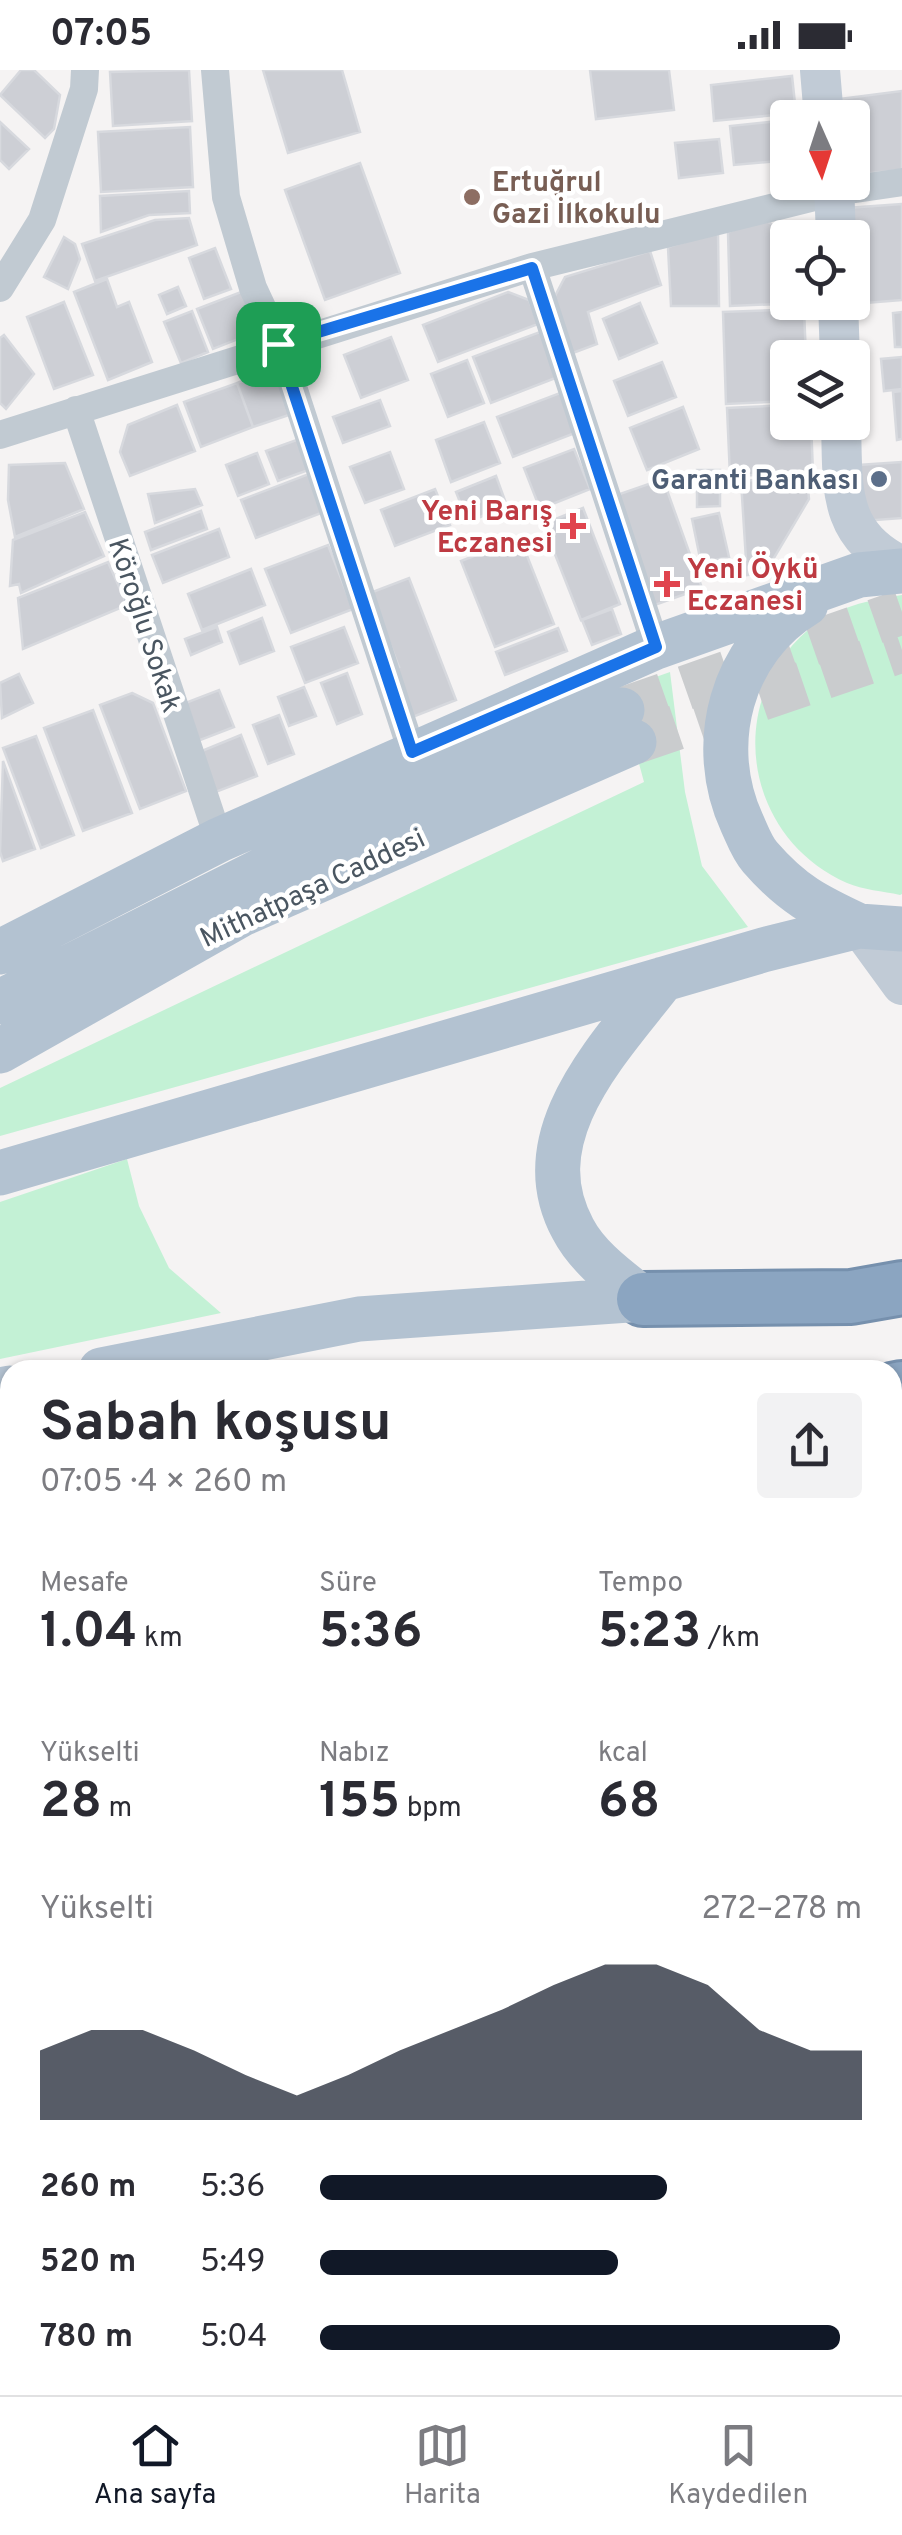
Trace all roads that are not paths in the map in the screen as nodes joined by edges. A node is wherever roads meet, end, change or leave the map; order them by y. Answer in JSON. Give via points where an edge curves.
{"nodes":[{"id":1,"x":84,"y":70,"type":"edge"},
{"id":2,"x":214,"y":70,"type":"edge"},
{"id":3,"x":820,"y":70,"type":"edge"},
{"id":4,"x":822,"y":100,"type":"edge"},
{"id":5,"x":902,"y":182,"type":"edge"},
{"id":6,"x":870,"y":184,"type":"edge"},
{"id":7,"x":786,"y":200,"type":"edge"},
{"id":8,"x":532,"y":268,"type":"junction"},
{"id":9,"x":0,"y":288,"type":"edge"},
{"id":10,"x":278,"y":344,"type":"junction"},
{"id":11,"x":76,"y":410,"type":"junction"},
{"id":12,"x":0,"y":434,"type":"edge"},
{"id":13,"x":841,"y":440,"type":"edge"},
{"id":14,"x":902,"y":568,"type":"edge"},
{"id":15,"x":837,"y":585,"type":"junction"},
{"id":16,"x":656,"y":647,"type":"junction"},
{"id":17,"x":412,"y":752,"type":"junction"},
{"id":18,"x":219,"y":840,"type":"junction"},
{"id":19,"x":880,"y":928,"type":"edge"},
{"id":20,"x":0,"y":952,"type":"edge"},
{"id":21,"x":663,"y":978,"type":"junction"},
{"id":22,"x":902,"y":985,"type":"edge"},
{"id":23,"x":0,"y":1002,"type":"edge"},
{"id":24,"x":0,"y":1051,"type":"edge"},
{"id":25,"x":0,"y":1173,"type":"edge"},
{"id":26,"x":902,"y":1288,"type":"edge"},
{"id":27,"x":643,"y":1299,"type":"junction"},
{"id":28,"x":151,"y":1360,"type":"edge"}],
"edges":[{"from":1,"to":9,"type":"street","via":[[84,89],[42,220]]},
{"from":2,"to":10,"type":"street","via":[[226,197]]},
{"from":3,"to":4,"type":"main road"},
{"from":5,"to":6,"type":"street"},
{"from":7,"to":8,"type":"street"},
{"from":8,"to":10,"type":"street"},
{"from":8,"to":16,"type":"street"},
{"from":10,"to":11,"type":"street"},
{"from":10,"to":17,"type":"street"},
{"from":11,"to":12,"type":"street"},
{"from":11,"to":18,"type":"street","name":"Köroğlu Sokak"},
{"from":13,"to":14,"type":"main road","via":[[842,494],[858,533]]},
{"from":14,"to":15,"type":"main road"},
{"from":15,"to":16,"type":"main road"},
{"from":15,"to":19,"type":"main road","via":[[777,621],[741,672],[724,733],[730,796],[756,854],[801,899]]},
{"from":16,"to":17,"type":"main road"},
{"from":17,"to":18,"type":"main road"},
{"from":18,"to":20,"type":"main road"},
{"from":19,"to":21,"type":"main road"},
{"from":19,"to":22,"type":"main road"},
{"from":21,"to":25,"type":"main road"},
{"from":21,"to":27,"type":"main road","via":[[579,1092],[559,1141],[561,1194],[574,1232]]},
{"from":23,"to":24,"type":"main road","name":"Mithatpaşa Caddesi","via":[[362,820],[628,726],[242,914]]},
{"from":26,"to":27,"type":"highway","via":[[851,1297]]},
{"from":27,"to":28,"type":"main road","via":[[359,1319]]}]}
